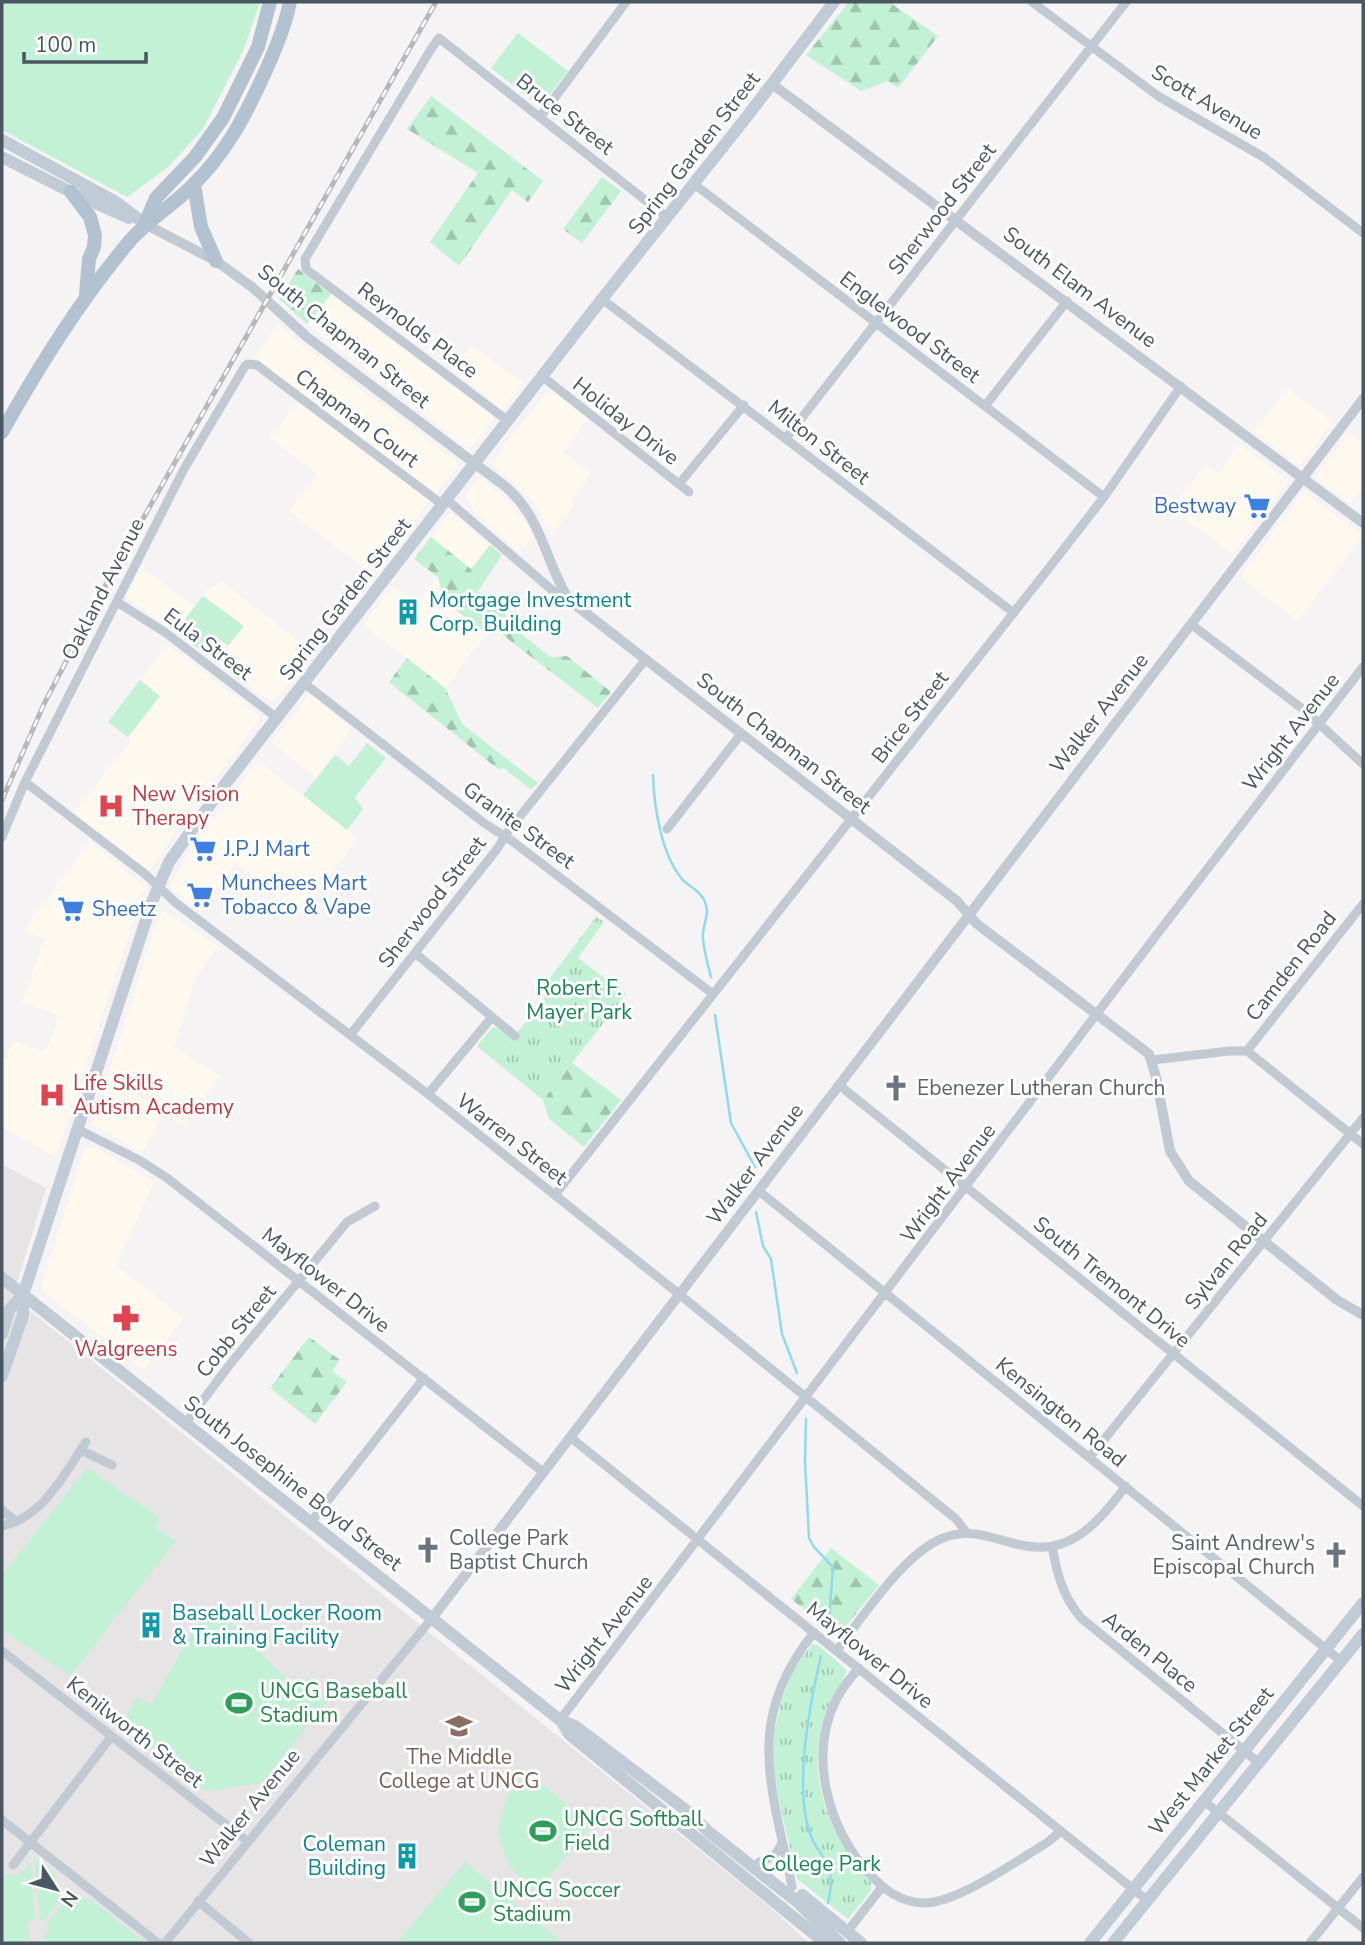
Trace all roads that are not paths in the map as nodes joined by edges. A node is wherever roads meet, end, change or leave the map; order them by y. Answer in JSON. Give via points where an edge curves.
{"nodes":[{"id":1,"x":270,"y":2,"type":"edge"},
{"id":2,"x":281,"y":2,"type":"edge"},
{"id":3,"x":290,"y":2,"type":"edge"},
{"id":4,"x":626,"y":2,"type":"edge"},
{"id":5,"x":1032,"y":2,"type":"edge"},
{"id":6,"x":1126,"y":2,"type":"edge"},
{"id":7,"x":831,"y":3,"type":"edge"},
{"id":8,"x":286,"y":19,"type":"junction"},
{"id":9,"x":1091,"y":47,"type":"junction"},
{"id":10,"x":772,"y":84,"type":"junction"},
{"id":11,"x":541,"y":116,"type":"junction"},
{"id":12,"x":2,"y":140,"type":"edge"},
{"id":13,"x":2,"y":157,"type":"edge"},
{"id":14,"x":194,"y":184,"type":"junction"},
{"id":15,"x":694,"y":184,"type":"junction"},
{"id":16,"x":71,"y":192,"type":"junction"},
{"id":17,"x":668,"y":218,"type":"junction"},
{"id":18,"x":955,"y":218,"type":"junction"},
{"id":19,"x":145,"y":224,"type":"junction"},
{"id":20,"x":1363,"y":233,"type":"edge"},
{"id":21,"x":216,"y":261,"type":"junction"},
{"id":22,"x":306,"y":269,"type":"joint"},
{"id":23,"x":86,"y":294,"type":"junction"},
{"id":24,"x":602,"y":299,"type":"junction"},
{"id":25,"x":1067,"y":301,"type":"junction"},
{"id":26,"x":876,"y":322,"type":"junction"},
{"id":27,"x":248,"y":364,"type":"joint"},
{"id":28,"x":543,"y":377,"type":"junction"},
{"id":29,"x":1181,"y":386,"type":"junction"},
{"id":30,"x":1363,"y":399,"type":"edge"},
{"id":31,"x":744,"y":405,"type":"junction"},
{"id":32,"x":985,"y":406,"type":"junction"},
{"id":33,"x":508,"y":421,"type":"junction"},
{"id":34,"x":2,"y":432,"type":"edge"},
{"id":35,"x":786,"y":439,"type":"junction"},
{"id":36,"x":475,"y":464,"type":"junction"},
{"id":37,"x":1303,"y":478,"type":"junction"},
{"id":38,"x":679,"y":484,"type":"junction"},
{"id":39,"x":689,"y":492,"type":"dead end"},
{"id":40,"x":1104,"y":497,"type":"junction"},
{"id":41,"x":445,"y":502,"type":"junction"},
{"id":42,"x":1363,"y":523,"type":"edge"},
{"id":43,"x":569,"y":600,"type":"junction"},
{"id":44,"x":117,"y":602,"type":"junction"},
{"id":45,"x":1014,"y":613,"type":"junction"},
{"id":46,"x":1192,"y":625,"type":"junction"},
{"id":47,"x":646,"y":659,"type":"junction"},
{"id":48,"x":1363,"y":667,"type":"edge"},
{"id":49,"x":304,"y":682,"type":"junction"},
{"id":50,"x":277,"y":718,"type":"junction"},
{"id":51,"x":1319,"y":725,"type":"junction"},
{"id":52,"x":741,"y":734,"type":"junction"},
{"id":53,"x":1363,"y":764,"type":"edge"},
{"id":54,"x":25,"y":782,"type":"junction"},
{"id":55,"x":852,"y":821,"type":"junction"},
{"id":56,"x":667,"y":829,"type":"dead end"},
{"id":57,"x":2,"y":837,"type":"edge"},
{"id":58,"x":505,"y":837,"type":"junction"},
{"id":59,"x":158,"y":886,"type":"junction"},
{"id":60,"x":1363,"y":904,"type":"edge"},
{"id":61,"x":968,"y":915,"type":"junction"},
{"id":62,"x":415,"y":953,"type":"junction"},
{"id":63,"x":713,"y":994,"type":"junction"},
{"id":64,"x":1098,"y":1014,"type":"junction"},
{"id":65,"x":492,"y":1017,"type":"junction"},
{"id":66,"x":351,"y":1034,"type":"junction"},
{"id":67,"x":515,"y":1035,"type":"dead end"},
{"id":68,"x":1247,"y":1051,"type":"junction"},
{"id":69,"x":1153,"y":1060,"type":"junction"},
{"id":70,"x":839,"y":1085,"type":"junction"},
{"id":71,"x":428,"y":1094,"type":"junction"},
{"id":72,"x":1363,"y":1118,"type":"edge"},
{"id":73,"x":79,"y":1130,"type":"junction"},
{"id":74,"x":1351,"y":1134,"type":"junction"},
{"id":75,"x":1363,"y":1144,"type":"edge"},
{"id":76,"x":967,"y":1187,"type":"junction"},
{"id":77,"x":759,"y":1191,"type":"junction"},
{"id":78,"x":555,"y":1195,"type":"junction"},
{"id":79,"x":375,"y":1206,"type":"dead end"},
{"id":80,"x":1264,"y":1242,"type":"junction"},
{"id":81,"x":2,"y":1278,"type":"edge"},
{"id":82,"x":299,"y":1281,"type":"junction"},
{"id":83,"x":886,"y":1294,"type":"junction"},
{"id":84,"x":23,"y":1295,"type":"junction"},
{"id":85,"x":680,"y":1295,"type":"junction"},
{"id":86,"x":1363,"y":1315,"type":"edge"},
{"id":87,"x":2,"y":1334,"type":"edge"},
{"id":88,"x":1173,"y":1353,"type":"junction"},
{"id":89,"x":2,"y":1377,"type":"edge"},
{"id":90,"x":424,"y":1378,"type":"junction"},
{"id":91,"x":806,"y":1398,"type":"junction"},
{"id":92,"x":185,"y":1424,"type":"junction"},
{"id":93,"x":570,"y":1437,"type":"junction"},
{"id":94,"x":1090,"y":1457,"type":"junction"},
{"id":95,"x":112,"y":1465,"type":"dead end"},
{"id":96,"x":543,"y":1472,"type":"junction"},
{"id":97,"x":1126,"y":1486,"type":"junction"},
{"id":98,"x":1363,"y":1506,"type":"edge"},
{"id":99,"x":2,"y":1510,"type":"edge"},
{"id":100,"x":16,"y":1522,"type":"junction"},
{"id":101,"x":310,"y":1522,"type":"junction"},
{"id":102,"x":2,"y":1526,"type":"edge"},
{"id":103,"x":967,"y":1533,"type":"junction"},
{"id":104,"x":699,"y":1539,"type":"junction"},
{"id":105,"x":1052,"y":1546,"type":"junction"},
{"id":106,"x":1363,"y":1603,"type":"edge"},
{"id":107,"x":433,"y":1617,"type":"junction"},
{"id":108,"x":814,"y":1632,"type":"junction"},
{"id":109,"x":1363,"y":1634,"type":"edge"},
{"id":110,"x":1327,"y":1649,"type":"junction"},
{"id":111,"x":837,"y":1650,"type":"junction"},
{"id":112,"x":2,"y":1651,"type":"edge"},
{"id":113,"x":1341,"y":1661,"type":"junction"},
{"id":114,"x":859,"y":1668,"type":"junction"},
{"id":115,"x":560,"y":1720,"type":"junction"},
{"id":116,"x":111,"y":1737,"type":"junction"},
{"id":117,"x":1245,"y":1751,"type":"junction"},
{"id":118,"x":1259,"y":1763,"type":"junction"},
{"id":119,"x":1204,"y":1801,"type":"junction"},
{"id":120,"x":687,"y":1811,"type":"junction"},
{"id":121,"x":1219,"y":1813,"type":"junction"},
{"id":122,"x":2,"y":1820,"type":"edge"},
{"id":123,"x":1061,"y":1831,"type":"junction"},
{"id":124,"x":247,"y":1841,"type":"junction"},
{"id":125,"x":30,"y":1842,"type":"junction"},
{"id":126,"x":782,"y":1842,"type":"junction"},
{"id":127,"x":760,"y":1862,"type":"junction"},
{"id":128,"x":13,"y":1865,"type":"dead end"},
{"id":129,"x":1363,"y":1877,"type":"edge"},
{"id":130,"x":792,"y":1887,"type":"junction"},
{"id":131,"x":881,"y":1887,"type":"junction"},
{"id":132,"x":1133,"y":1889,"type":"junction"},
{"id":133,"x":1148,"y":1901,"type":"junction"},
{"id":134,"x":198,"y":1902,"type":"junction"},
{"id":135,"x":1339,"y":1908,"type":"junction"},
{"id":136,"x":794,"y":1916,"type":"junction"},
{"id":137,"x":1363,"y":1928,"type":"edge"},
{"id":138,"x":844,"y":1938,"type":"edge"},
{"id":139,"x":158,"y":1943,"type":"edge"},
{"id":140,"x":165,"y":1943,"type":"edge"},
{"id":141,"x":249,"y":1943,"type":"edge"},
{"id":142,"x":814,"y":1943,"type":"edge"},
{"id":143,"x":825,"y":1943,"type":"edge"},
{"id":144,"x":861,"y":1943,"type":"edge"},
{"id":145,"x":1090,"y":1943,"type":"edge"},
{"id":146,"x":1113,"y":1943,"type":"edge"},
{"id":147,"x":1310,"y":1943,"type":"edge"}],
"edges":[{"from":1,"to":19,"type":"main road","via":[[258,47],[223,118],[202,149],[156,198]]},
{"from":2,"to":8,"type":"main road"},
{"from":3,"to":8,"type":"main road"},
{"from":4,"to":11,"type":"street"},
{"from":5,"to":9,"type":"street","name":"Scott Avenue"},
{"from":6,"to":9,"type":"street","name":"Sherwood Street"},
{"from":7,"to":10,"type":"main road","name":"Spring Garden Street"},
{"from":8,"to":14,"type":"main road","via":[[236,132]]},
{"from":9,"to":18,"type":"street","name":"Sherwood Street"},
{"from":9,"to":20,"type":"street","name":"Scott Avenue","via":[[1158,96],[1265,158]]},
{"from":10,"to":15,"type":"main road","name":"Spring Garden Street"},
{"from":10,"to":18,"type":"street","name":"South Elam Avenue"},
{"from":11,"to":17,"type":"street","name":"Bruce Street"},
{"from":11,"to":22,"type":"street","name":"Bruce Street","via":[[439,38],[305,259]]},
{"from":12,"to":19,"type":"main road","via":[[116,202]]},
{"from":13,"to":16,"type":"main road"},
{"from":14,"to":19,"type":"main road"},
{"from":14,"to":21,"type":"main road","via":[[201,227]]},
{"from":15,"to":17,"type":"main road","name":"Spring Garden Street"},
{"from":15,"to":26,"type":"street","name":"Englewood Street"},
{"from":16,"to":19,"type":"main road"},
{"from":16,"to":23,"type":"main road","via":[[90,217],[95,235]]},
{"from":17,"to":24,"type":"main road","name":"Spring Garden Street"},
{"from":18,"to":25,"type":"street","name":"South Elam Avenue"},
{"from":18,"to":26,"type":"street","name":"Sherwood Street"},
{"from":19,"to":21,"type":"street","name":"South Chapman Street"},
{"from":19,"to":23,"type":"main road"},
{"from":21,"to":36,"type":"street","name":"South Chapman Street","via":[[300,332]]},
{"from":22,"to":33,"type":"street","name":"Reynolds Place"},
{"from":23,"to":34,"type":"main road"},
{"from":24,"to":28,"type":"main road","name":"Spring Garden Street"},
{"from":24,"to":31,"type":"street","name":"Milton Street"},
{"from":25,"to":29,"type":"street","name":"South Elam Avenue"},
{"from":25,"to":32,"type":"street"},
{"from":26,"to":32,"type":"street","name":"Englewood Street"},
{"from":26,"to":35,"type":"street","name":"Sherwood Street"},
{"from":27,"to":41,"type":"street","name":"Chapman Court","via":[[257,365]]},
{"from":27,"to":44,"type":"street","name":"Oakland Avenue","via":[[201,437]]},
{"from":28,"to":33,"type":"main road","name":"Spring Garden Street"},
{"from":28,"to":38,"type":"street","name":"Holiday Drive"},
{"from":29,"to":37,"type":"street","name":"South Elam Avenue"},
{"from":29,"to":40,"type":"street","name":"Brice Street"},
{"from":30,"to":37,"type":"street","name":"Walker Avenue"},
{"from":31,"to":35,"type":"street","name":"Milton Street"},
{"from":31,"to":38,"type":"street"},
{"from":32,"to":40,"type":"street","name":"Englewood Street"},
{"from":33,"to":36,"type":"main road","name":"Spring Garden Street"},
{"from":35,"to":45,"type":"street","name":"Milton Street"},
{"from":36,"to":41,"type":"main road","name":"Spring Garden Street"},
{"from":36,"to":43,"type":"street","name":"South Chapman Street","via":[[531,514]]},
{"from":37,"to":42,"type":"street","name":"South Elam Avenue"},
{"from":37,"to":46,"type":"street","name":"Walker Avenue"},
{"from":38,"to":39,"type":"street","name":"Holiday Drive"},
{"from":40,"to":45,"type":"street","name":"Brice Street"},
{"from":41,"to":43,"type":"street","name":"Chapman Court"},
{"from":41,"to":49,"type":"main road","name":"Spring Garden Street"},
{"from":43,"to":47,"type":"street","name":"South Chapman Street"},
{"from":44,"to":50,"type":"street","name":"Eula Street","via":[[166,633]]},
{"from":44,"to":54,"type":"street","name":"Oakland Avenue"},
{"from":45,"to":55,"type":"street","name":"Brice Street"},
{"from":46,"to":51,"type":"street"},
{"from":46,"to":61,"type":"street","name":"Walker Avenue"},
{"from":47,"to":52,"type":"street","name":"South Chapman Street"},
{"from":47,"to":58,"type":"street","name":"Sherwood Street"},
{"from":48,"to":51,"type":"street","name":"Wright Avenue"},
{"from":49,"to":50,"type":"main road","name":"Spring Garden Street"},
{"from":49,"to":58,"type":"street","name":"Granite Street"},
{"from":50,"to":59,"type":"main road","name":"Spring Garden Street","via":[[181,842]]},
{"from":51,"to":53,"type":"street"},
{"from":51,"to":64,"type":"street","name":"Wright Avenue"},
{"from":52,"to":55,"type":"street","name":"South Chapman Street"},
{"from":52,"to":56,"type":"street"},
{"from":54,"to":57,"type":"street","name":"Oakland Avenue"},
{"from":54,"to":59,"type":"street","name":"Warren Street"},
{"from":55,"to":61,"type":"street","name":"South Chapman Street","via":[[957,901]]},
{"from":55,"to":63,"type":"street","name":"Brice Street"},
{"from":58,"to":62,"type":"street","name":"Sherwood Street"},
{"from":58,"to":63,"type":"street","name":"Granite Street"},
{"from":59,"to":66,"type":"street","name":"Warren Street"},
{"from":59,"to":73,"type":"main road","name":"Spring Garden Street"},
{"from":60,"to":68,"type":"street","name":"Camden Road"},
{"from":61,"to":64,"type":"street","name":"South Chapman Street"},
{"from":61,"to":70,"type":"street","name":"Walker Avenue"},
{"from":62,"to":65,"type":"street"},
{"from":62,"to":66,"type":"street","name":"Sherwood Street"},
{"from":63,"to":78,"type":"street","name":"Brice Street"},
{"from":64,"to":69,"type":"street","name":"South Chapman Street"},
{"from":64,"to":76,"type":"street","name":"Wright Avenue"},
{"from":65,"to":67,"type":"street"},
{"from":65,"to":71,"type":"street"},
{"from":66,"to":71,"type":"street","name":"Warren Street"},
{"from":68,"to":69,"type":"street"},
{"from":68,"to":74,"type":"street"},
{"from":69,"to":80,"type":"street","via":[[1170,1152],[1189,1181]]},
{"from":70,"to":76,"type":"street","name":"South Tremont Drive"},
{"from":70,"to":77,"type":"street","name":"Walker Avenue"},
{"from":71,"to":78,"type":"street","name":"Warren Street"},
{"from":72,"to":74,"type":"street","name":"Sylvan Road"},
{"from":73,"to":82,"type":"street","name":"Mayflower Drive","via":[[167,1178]]},
{"from":73,"to":84,"type":"main road","name":"Spring Garden Street"},
{"from":74,"to":75,"type":"street"},
{"from":74,"to":80,"type":"street","name":"Sylvan Road"},
{"from":76,"to":83,"type":"street","name":"Wright Avenue"},
{"from":76,"to":88,"type":"street","name":"South Tremont Drive"},
{"from":77,"to":83,"type":"street","name":"Kensington Road"},
{"from":77,"to":85,"type":"street","name":"Walker Avenue"},
{"from":78,"to":85,"type":"street","name":"Warren Street"},
{"from":79,"to":82,"type":"street","name":"Cobb Street","via":[[347,1222]]},
{"from":80,"to":86,"type":"street"},
{"from":80,"to":88,"type":"street","name":"Sylvan Road"},
{"from":81,"to":84,"type":"main road","name":"South Josephine Boyd Street"},
{"from":82,"to":90,"type":"street","name":"Mayflower Drive"},
{"from":82,"to":92,"type":"street","name":"Cobb Street"},
{"from":83,"to":91,"type":"street","name":"Wright Avenue"},
{"from":83,"to":94,"type":"street","name":"Kensington Road"},
{"from":84,"to":87,"type":"main road","name":"Spring Garden Street","via":[[9,1310]]},
{"from":84,"to":89,"type":"main road","name":"Spring Garden Street","via":[[23,1315]]},
{"from":84,"to":92,"type":"main road","name":"South Josephine Boyd Street"},
{"from":85,"to":91,"type":"street","name":"Warren Street"},
{"from":85,"to":93,"type":"street","name":"Walker Avenue"},
{"from":88,"to":94,"type":"street","name":"Sylvan Road"},
{"from":88,"to":98,"type":"street","name":"South Tremont Drive"},
{"from":90,"to":96,"type":"street","name":"Mayflower Drive"},
{"from":90,"to":101,"type":"street"},
{"from":91,"to":103,"type":"street","name":"Warren Street","via":[[956,1519]]},
{"from":91,"to":104,"type":"street","name":"Wright Avenue"},
{"from":92,"to":101,"type":"main road","name":"South Josephine Boyd Street"},
{"from":93,"to":96,"type":"street","name":"Walker Avenue"},
{"from":93,"to":104,"type":"street","name":"Mayflower Drive"},
{"from":94,"to":97,"type":"street","name":"Kensington Road"},
{"from":95,"to":100,"type":"street","via":[[83,1446],[47,1497]]},
{"from":96,"to":107,"type":"street","name":"Walker Avenue"},
{"from":97,"to":105,"type":"street","via":[[1090,1529]]},
{"from":97,"to":110,"type":"street","name":"Kensington Road"},
{"from":99,"to":100,"type":"street"},
{"from":100,"to":102,"type":"street"},
{"from":101,"to":107,"type":"main road","name":"South Josephine Boyd Street"},
{"from":103,"to":105,"type":"street","via":[[1032,1547]]},
{"from":103,"to":111,"type":"street","via":[[943,1538],[910,1560]]},
{"from":104,"to":108,"type":"street","name":"Mayflower Drive"},
{"from":104,"to":115,"type":"street","name":"Wright Avenue"},
{"from":105,"to":117,"type":"street","name":"Arden Place","via":[[1060,1584],[1081,1618]]},
{"from":106,"to":110,"type":"main road","name":"West Market Street"},
{"from":107,"to":115,"type":"main road","name":"South Josephine Boyd Street"},
{"from":107,"to":124,"type":"street","name":"Walker Avenue"},
{"from":108,"to":111,"type":"street","name":"Mayflower Drive"},
{"from":108,"to":126,"type":"street","via":[[789,1670],[771,1714],[767,1767]]},
{"from":109,"to":113,"type":"main road","name":"West Market Street"},
{"from":110,"to":113,"type":"street","name":"Kensington Road"},
{"from":110,"to":117,"type":"main road","name":"West Market Street"},
{"from":111,"to":114,"type":"street","name":"Mayflower Drive"},
{"from":112,"to":116,"type":"street","name":"Kenilworth Street"},
{"from":113,"to":118,"type":"main road","name":"West Market Street"},
{"from":114,"to":123,"type":"street","name":"Mayflower Drive"},
{"from":114,"to":131,"type":"street","via":[[831,1712],[824,1742],[824,1774],[841,1833]]},
{"from":115,"to":120,"type":"main road","name":"South Josephine Boyd Street","via":[[575,1726]]},
{"from":115,"to":136,"type":"main road","name":"South Josephine Boyd Street","via":[[569,1734]]},
{"from":116,"to":124,"type":"street","name":"Kenilworth Street"},
{"from":116,"to":125,"type":"street"},
{"from":117,"to":118,"type":"street","name":"Arden Place"},
{"from":117,"to":119,"type":"main road","name":"West Market Street"},
{"from":118,"to":121,"type":"main road","name":"West Market Street"},
{"from":119,"to":121,"type":"street"},
{"from":119,"to":132,"type":"main road","name":"West Market Street"},
{"from":120,"to":127,"type":"main road"},
{"from":120,"to":138,"type":"main road","name":"South Josephine Boyd Street"},
{"from":121,"to":133,"type":"main road","name":"West Market Street"},
{"from":121,"to":135,"type":"street"},
{"from":122,"to":125,"type":"street"},
{"from":123,"to":131,"type":"street","via":[[949,1898],[912,1902]]},
{"from":123,"to":132,"type":"street","name":"Mayflower Drive"},
{"from":124,"to":134,"type":"street","name":"Walker Avenue"},
{"from":125,"to":128,"type":"street"},
{"from":125,"to":139,"type":"street"},
{"from":126,"to":127,"type":"street","via":[[775,1855]]},
{"from":126,"to":130,"type":"street"},
{"from":127,"to":130,"type":"main road"},
{"from":129,"to":135,"type":"street"},
{"from":130,"to":138,"type":"main road"},
{"from":131,"to":138,"type":"street"},
{"from":132,"to":133,"type":"street","name":"Mayflower Drive"},
{"from":132,"to":145,"type":"main road","name":"West Market Street"},
{"from":133,"to":146,"type":"main road","name":"West Market Street"},
{"from":134,"to":140,"type":"street","name":"Walker Avenue"},
{"from":134,"to":141,"type":"street"},
{"from":135,"to":137,"type":"street"},
{"from":135,"to":147,"type":"street"},
{"from":136,"to":142,"type":"main road"},
{"from":136,"to":143,"type":"main road","name":"South Josephine Boyd Street"},
{"from":138,"to":144,"type":"main road","name":"South Josephine Boyd Street"}]}
